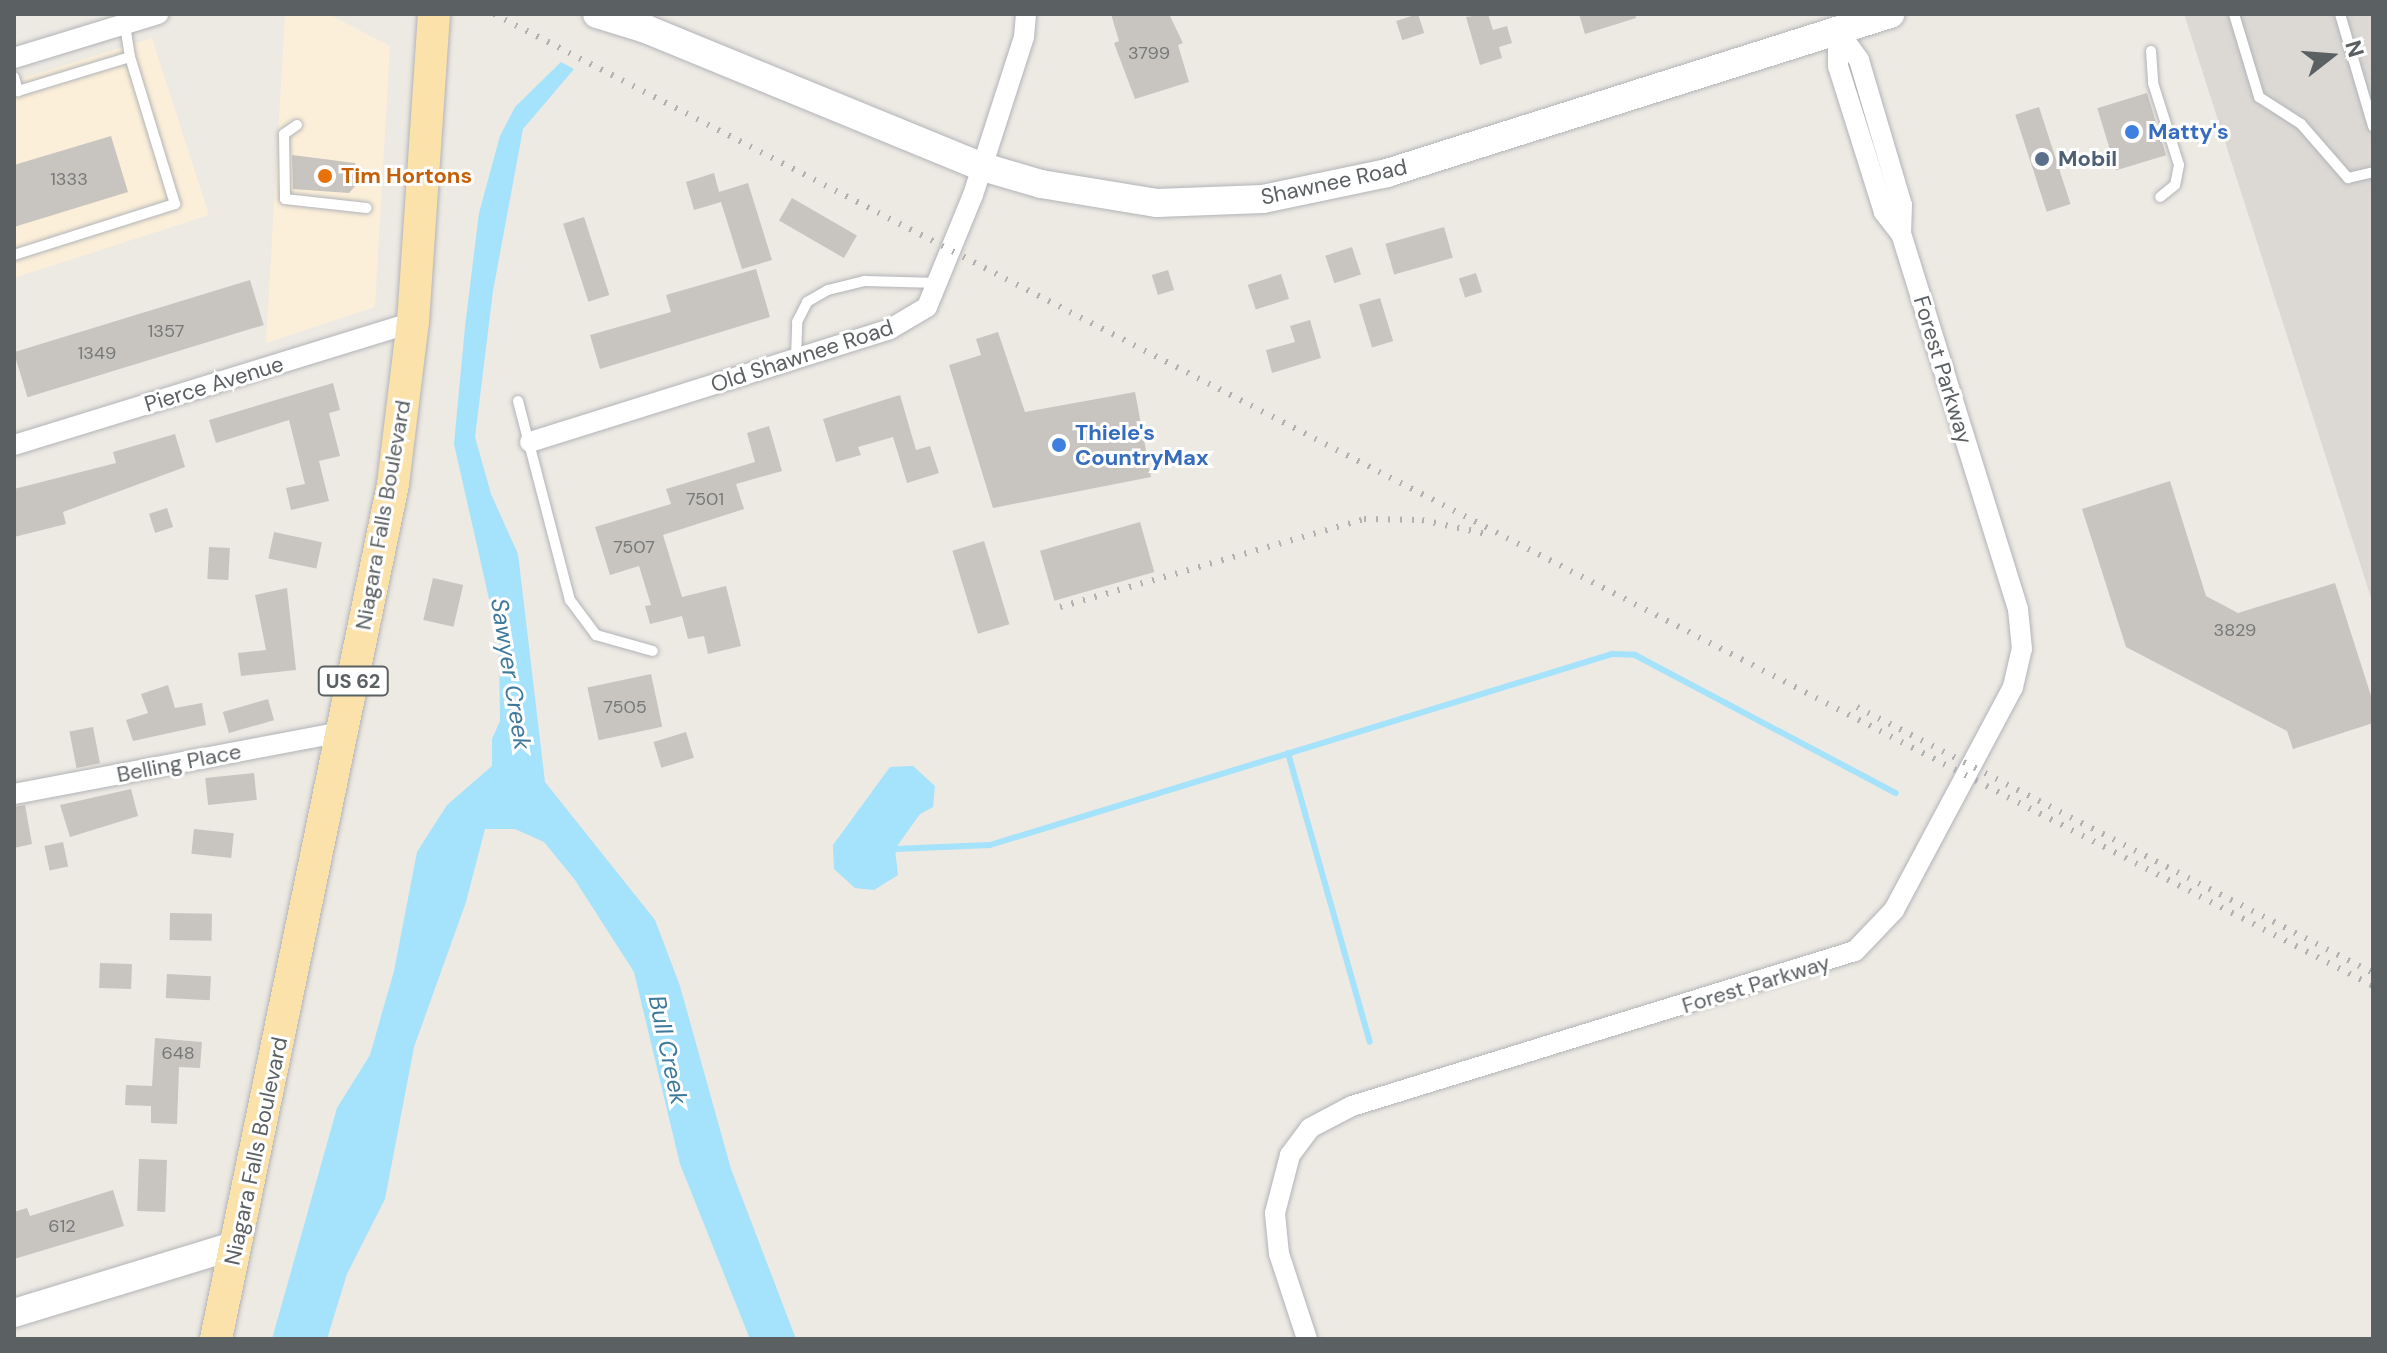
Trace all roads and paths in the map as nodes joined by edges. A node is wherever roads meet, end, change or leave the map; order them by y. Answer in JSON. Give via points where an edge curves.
{"nodes":[{"id":1,"x":158,"y":14,"type":"edge"},
{"id":2,"x":434,"y":14,"type":"edge"},
{"id":3,"x":597,"y":14,"type":"edge"},
{"id":4,"x":1026,"y":14,"type":"edge"},
{"id":5,"x":1889,"y":14,"type":"edge"},
{"id":6,"x":2234,"y":14,"type":"edge"},
{"id":7,"x":2340,"y":14,"type":"edge"},
{"id":8,"x":125,"y":24,"type":"junction"},
{"id":9,"x":1838,"y":31,"type":"junction"},
{"id":10,"x":2151,"y":51,"type":"dead end"},
{"id":11,"x":130,"y":57,"type":"junction"},
{"id":12,"x":14,"y":58,"type":"edge"},
{"id":13,"x":14,"y":77,"type":"edge"},
{"id":14,"x":16,"y":92,"type":"edge"},
{"id":15,"x":297,"y":125,"type":"dead end"},
{"id":16,"x":2373,"y":126,"type":"edge"},
{"id":17,"x":983,"y":167,"type":"junction"},
{"id":18,"x":2373,"y":172,"type":"edge"},
{"id":19,"x":2160,"y":197,"type":"dead end"},
{"id":20,"x":367,"y":208,"type":"dead end"},
{"id":21,"x":14,"y":255,"type":"edge"},
{"id":22,"x":941,"y":283,"type":"junction"},
{"id":23,"x":413,"y":322,"type":"junction"},
{"id":24,"x":796,"y":358,"type":"junction"},
{"id":25,"x":518,"y":401,"type":"dead end"},
{"id":26,"x":530,"y":442,"type":"junction"},
{"id":27,"x":14,"y":445,"type":"edge"},
{"id":28,"x":653,"y":651,"type":"dead end"},
{"id":29,"x":343,"y":732,"type":"junction"},
{"id":30,"x":14,"y":794,"type":"edge"},
{"id":31,"x":236,"y":1245,"type":"junction"},
{"id":32,"x":14,"y":1313,"type":"edge"},
{"id":33,"x":216,"y":1339,"type":"edge"},
{"id":34,"x":1307,"y":1339,"type":"edge"}],
"edges":[{"from":1,"to":8,"type":"street"},
{"from":2,"to":23,"type":"main road","name":"Niagara Falls Boulevard","number":"US 62"},
{"from":3,"to":17,"type":"main road","name":"Shawnee Road","via":[[646,29]]},
{"from":4,"to":17,"type":"street","name":"Old Shawnee Road","via":[[1024,37]]},
{"from":5,"to":9,"type":"main road","name":"Shawnee Road"},
{"from":6,"to":18,"type":"lane","via":[[2259,97],[2301,124],[2348,178]]},
{"from":7,"to":16,"type":"lane"},
{"from":8,"to":11,"type":"lane"},
{"from":8,"to":12,"type":"street"},
{"from":9,"to":17,"type":"main road","name":"Shawnee Road","via":[[1502,138],[1317,190],[1263,199],[1157,203],[1054,187]]},
{"from":9,"to":34,"type":"street","name":"Forest Parkway","via":[[1859,60],[1902,205],[1901,234],[2021,632],[2013,687],[1894,910],[1855,951],[1352,1106],[1310,1128],[1290,1155],[1275,1213],[1279,1254]]},
{"from":10,"to":19,"type":"lane","via":[[2153,83],[2179,165],[2175,185]]},
{"from":11,"to":14,"type":"lane"},
{"from":11,"to":21,"type":"lane","via":[[175,204]]},
{"from":13,"to":14,"type":"lane"},
{"from":15,"to":20,"type":"lane","via":[[284,134],[285,199]]},
{"from":17,"to":22,"type":"street","name":"Old Shawnee Road"},
{"from":22,"to":24,"type":"street","name":"Old Shawnee Road","via":[[913,319]]},
{"from":22,"to":24,"type":"lane","via":[[865,281],[828,290],[807,302],[797,322]]},
{"from":23,"to":27,"type":"street","name":"Pierce Avenue"},
{"from":23,"to":29,"type":"main road","name":"Niagara Falls Boulevard","number":"US 62","via":[[393,484]]},
{"from":24,"to":26,"type":"street","name":"Old Shawnee Road"},
{"from":25,"to":26,"type":"lane"},
{"from":26,"to":28,"type":"lane","via":[[570,600],[596,635]]},
{"from":29,"to":30,"type":"street","name":"Belling Place"},
{"from":29,"to":31,"type":"main road","name":"Niagara Falls Boulevard","number":"US 62"},
{"from":31,"to":32,"type":"main road"},
{"from":31,"to":33,"type":"main road","name":"Niagara Falls Boulevard","number":"US 62"}]}
